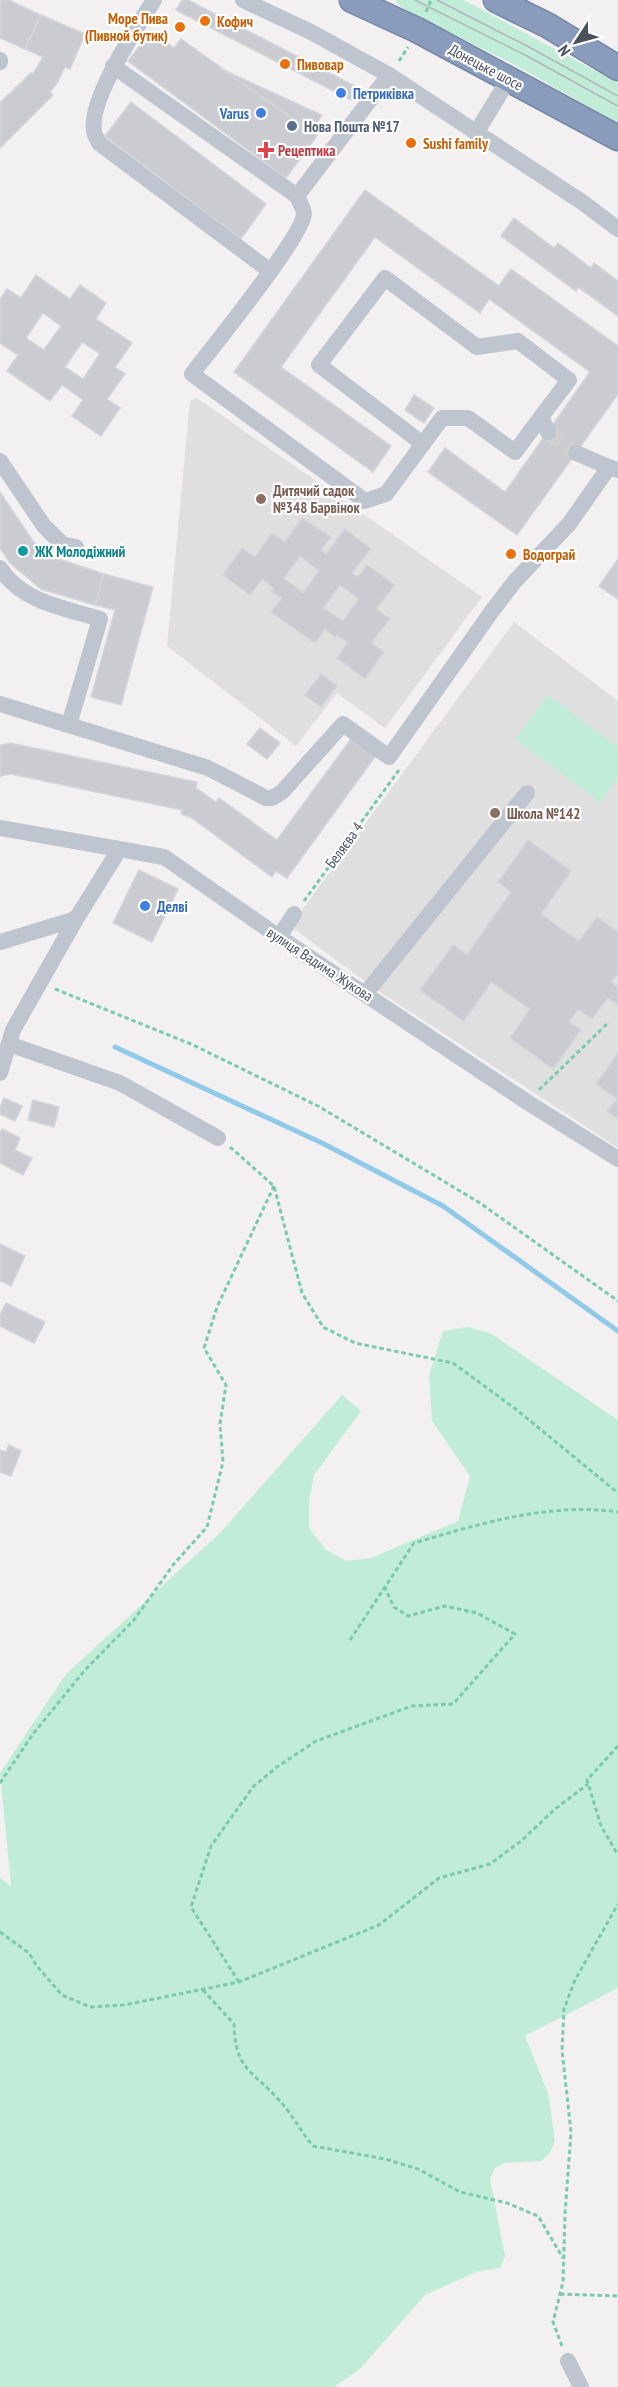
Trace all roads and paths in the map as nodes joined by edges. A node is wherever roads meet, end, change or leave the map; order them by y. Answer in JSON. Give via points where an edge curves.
{"nodes":[{"id":1,"x":154,"y":0,"type":"edge"},
{"id":2,"x":243,"y":0,"type":"edge"},
{"id":3,"x":496,"y":0,"type":"edge"},
{"id":4,"x":363,"y":2,"type":"edge"},
{"id":5,"x":113,"y":66,"type":"junction"},
{"id":6,"x":618,"y":68,"type":"edge"},
{"id":7,"x":388,"y":75,"type":"junction"},
{"id":8,"x":509,"y":79,"type":"junction"},
{"id":9,"x":476,"y":133,"type":"junction"},
{"id":10,"x":618,"y":138,"type":"edge"},
{"id":11,"x":297,"y":196,"type":"junction"},
{"id":12,"x":618,"y":229,"type":"edge"},
{"id":13,"x":270,"y":271,"type":"junction"},
{"id":14,"x":423,"y":444,"type":"junction"},
{"id":15,"x":576,"y":453,"type":"tunnel mouth"},
{"id":16,"x":0,"y":461,"type":"edge"},
{"id":17,"x":614,"y":469,"type":"edge"},
{"id":18,"x":76,"y":547,"type":"dead end"},
{"id":19,"x":0,"y":568,"type":"edge"},
{"id":20,"x":0,"y":704,"type":"edge"},
{"id":21,"x":69,"y":725,"type":"junction"},
{"id":22,"x":389,"y":757,"type":"junction"},
{"id":23,"x":527,"y":793,"type":"dead end"},
{"id":24,"x":0,"y":828,"type":"edge"},
{"id":25,"x":119,"y":850,"type":"junction"},
{"id":26,"x":294,"y":914,"type":"joint"},
{"id":27,"x":76,"y":919,"type":"junction"},
{"id":28,"x":279,"y":937,"type":"junction"},
{"id":29,"x":0,"y":942,"type":"edge"},
{"id":30,"x":40,"y":982,"type":"junction"},
{"id":31,"x":366,"y":993,"type":"junction"},
{"id":32,"x":609,"y":1022,"type":"dead end"},
{"id":33,"x":7,"y":1034,"type":"edge"},
{"id":34,"x":0,"y":1072,"type":"edge"},
{"id":35,"x":527,"y":1102,"type":"junction"},
{"id":36,"x":218,"y":1138,"type":"joint"},
{"id":37,"x":618,"y":1159,"type":"edge"},
{"id":38,"x":274,"y":1186,"type":"junction"},
{"id":39,"x":618,"y":1301,"type":"edge"},
{"id":40,"x":618,"y":1493,"type":"edge"},
{"id":41,"x":618,"y":1512,"type":"edge"},
{"id":42,"x":385,"y":1588,"type":"junction"},
{"id":43,"x":350,"y":1640,"type":"dead end"},
{"id":44,"x":618,"y":1746,"type":"edge"},
{"id":45,"x":0,"y":1783,"type":"edge"},
{"id":46,"x":588,"y":1784,"type":"junction"},
{"id":47,"x":618,"y":1855,"type":"edge"},
{"id":48,"x":618,"y":1904,"type":"edge"},
{"id":49,"x":0,"y":1932,"type":"edge"},
{"id":50,"x":239,"y":1982,"type":"junction"},
{"id":51,"x":203,"y":1990,"type":"junction"},
{"id":52,"x":563,"y":2258,"type":"junction"},
{"id":53,"x":560,"y":2294,"type":"junction"},
{"id":54,"x":618,"y":2296,"type":"edge"},
{"id":55,"x":568,"y":2361,"type":"joint"},
{"id":56,"x":581,"y":2387,"type":"edge"}],
"edges":[{"from":1,"to":5,"type":"street"},
{"from":2,"to":7,"type":"street"},
{"from":3,"to":6,"type":"highway"},
{"from":4,"to":8,"type":"highway","name":"Донецьке шосе"},
{"from":5,"to":11,"type":"street"},
{"from":5,"to":13,"type":"street","via":[[96,108],[93,129],[99,143]]},
{"from":7,"to":9,"type":"street"},
{"from":7,"to":11,"type":"street"},
{"from":8,"to":9,"type":"street"},
{"from":8,"to":10,"type":"highway","name":"Донецьке шосе"},
{"from":9,"to":12,"type":"street"},
{"from":11,"to":13,"type":"street","via":[[304,213],[300,228]]},
{"from":13,"to":14,"type":"street","via":[[192,374],[365,501],[386,494]]},
{"from":14,"to":14,"type":"street","via":[[442,418],[468,418],[516,452],[544,424],[569,380],[518,341],[477,347],[386,278],[319,365]]},
{"from":15,"to":17,"type":"street"},
{"from":16,"to":18,"type":"street","via":[[44,526],[62,544]]},
{"from":17,"to":22,"type":"street","via":[[515,581]]},
{"from":19,"to":21,"type":"street","via":[[16,586],[39,600],[100,619]]},
{"from":20,"to":21,"type":"street"},
{"from":21,"to":22,"type":"street","via":[[208,768],[266,798],[282,792],[343,724]]},
{"from":22,"to":26,"type":"path","name":"Беляєва 4","via":[[401,767]]},
{"from":23,"to":31,"type":"street"},
{"from":24,"to":25,"type":"street","name":"вулиця Вадима Жукова"},
{"from":25,"to":27,"type":"street"},
{"from":25,"to":28,"type":"street","name":"вулиця Вадима Жукова","via":[[164,857]]},
{"from":26,"to":28,"type":"street"},
{"from":27,"to":29,"type":"street"},
{"from":27,"to":30,"type":"street"},
{"from":28,"to":31,"type":"street","name":"вулиця Вадима Жукова"},
{"from":30,"to":33,"type":"street"},
{"from":30,"to":39,"type":"path","via":[[191,1044],[318,1106],[480,1203]]},
{"from":31,"to":35,"type":"street","name":"вулиця Вадима Жукова"},
{"from":32,"to":35,"type":"path"},
{"from":33,"to":34,"type":"street"},
{"from":33,"to":36,"type":"street","via":[[120,1083]]},
{"from":35,"to":37,"type":"street","name":"вулиця Вадима Жукова"},
{"from":36,"to":38,"type":"path"},
{"from":38,"to":40,"type":"path","via":[[302,1293],[323,1328],[355,1343],[453,1363]]},
{"from":38,"to":45,"type":"path","via":[[218,1307],[204,1348],[226,1385],[220,1424],[223,1462],[207,1527],[173,1565],[134,1620],[85,1670],[40,1725]]},
{"from":41,"to":42,"type":"path","via":[[538,1513],[490,1520],[414,1543]]},
{"from":42,"to":43,"type":"path"},
{"from":42,"to":50,"type":"path","via":[[394,1607],[408,1616],[445,1606],[477,1613],[515,1634],[453,1704],[412,1706],[316,1741],[253,1787],[211,1846],[191,1908]]},
{"from":44,"to":46,"type":"path","via":[[587,1780]]},
{"from":46,"to":47,"type":"path","via":[[601,1826]]},
{"from":46,"to":50,"type":"path","via":[[490,1864],[439,1878],[379,1925]]},
{"from":48,"to":52,"type":"path","via":[[575,1980],[564,2010],[562,2050],[571,2132]]},
{"from":49,"to":51,"type":"path","via":[[29,1953],[62,1995],[90,2007],[124,2005]]},
{"from":50,"to":51,"type":"path"},
{"from":51,"to":52,"type":"path","via":[[234,2024],[234,2045],[247,2071],[282,2103],[313,2146],[386,2159],[418,2169],[460,2192],[507,2203],[538,2216]]},
{"from":52,"to":53,"type":"path"},
{"from":53,"to":54,"type":"path"},
{"from":53,"to":55,"type":"path","via":[[553,2322]]},
{"from":55,"to":56,"type":"street"}]}
